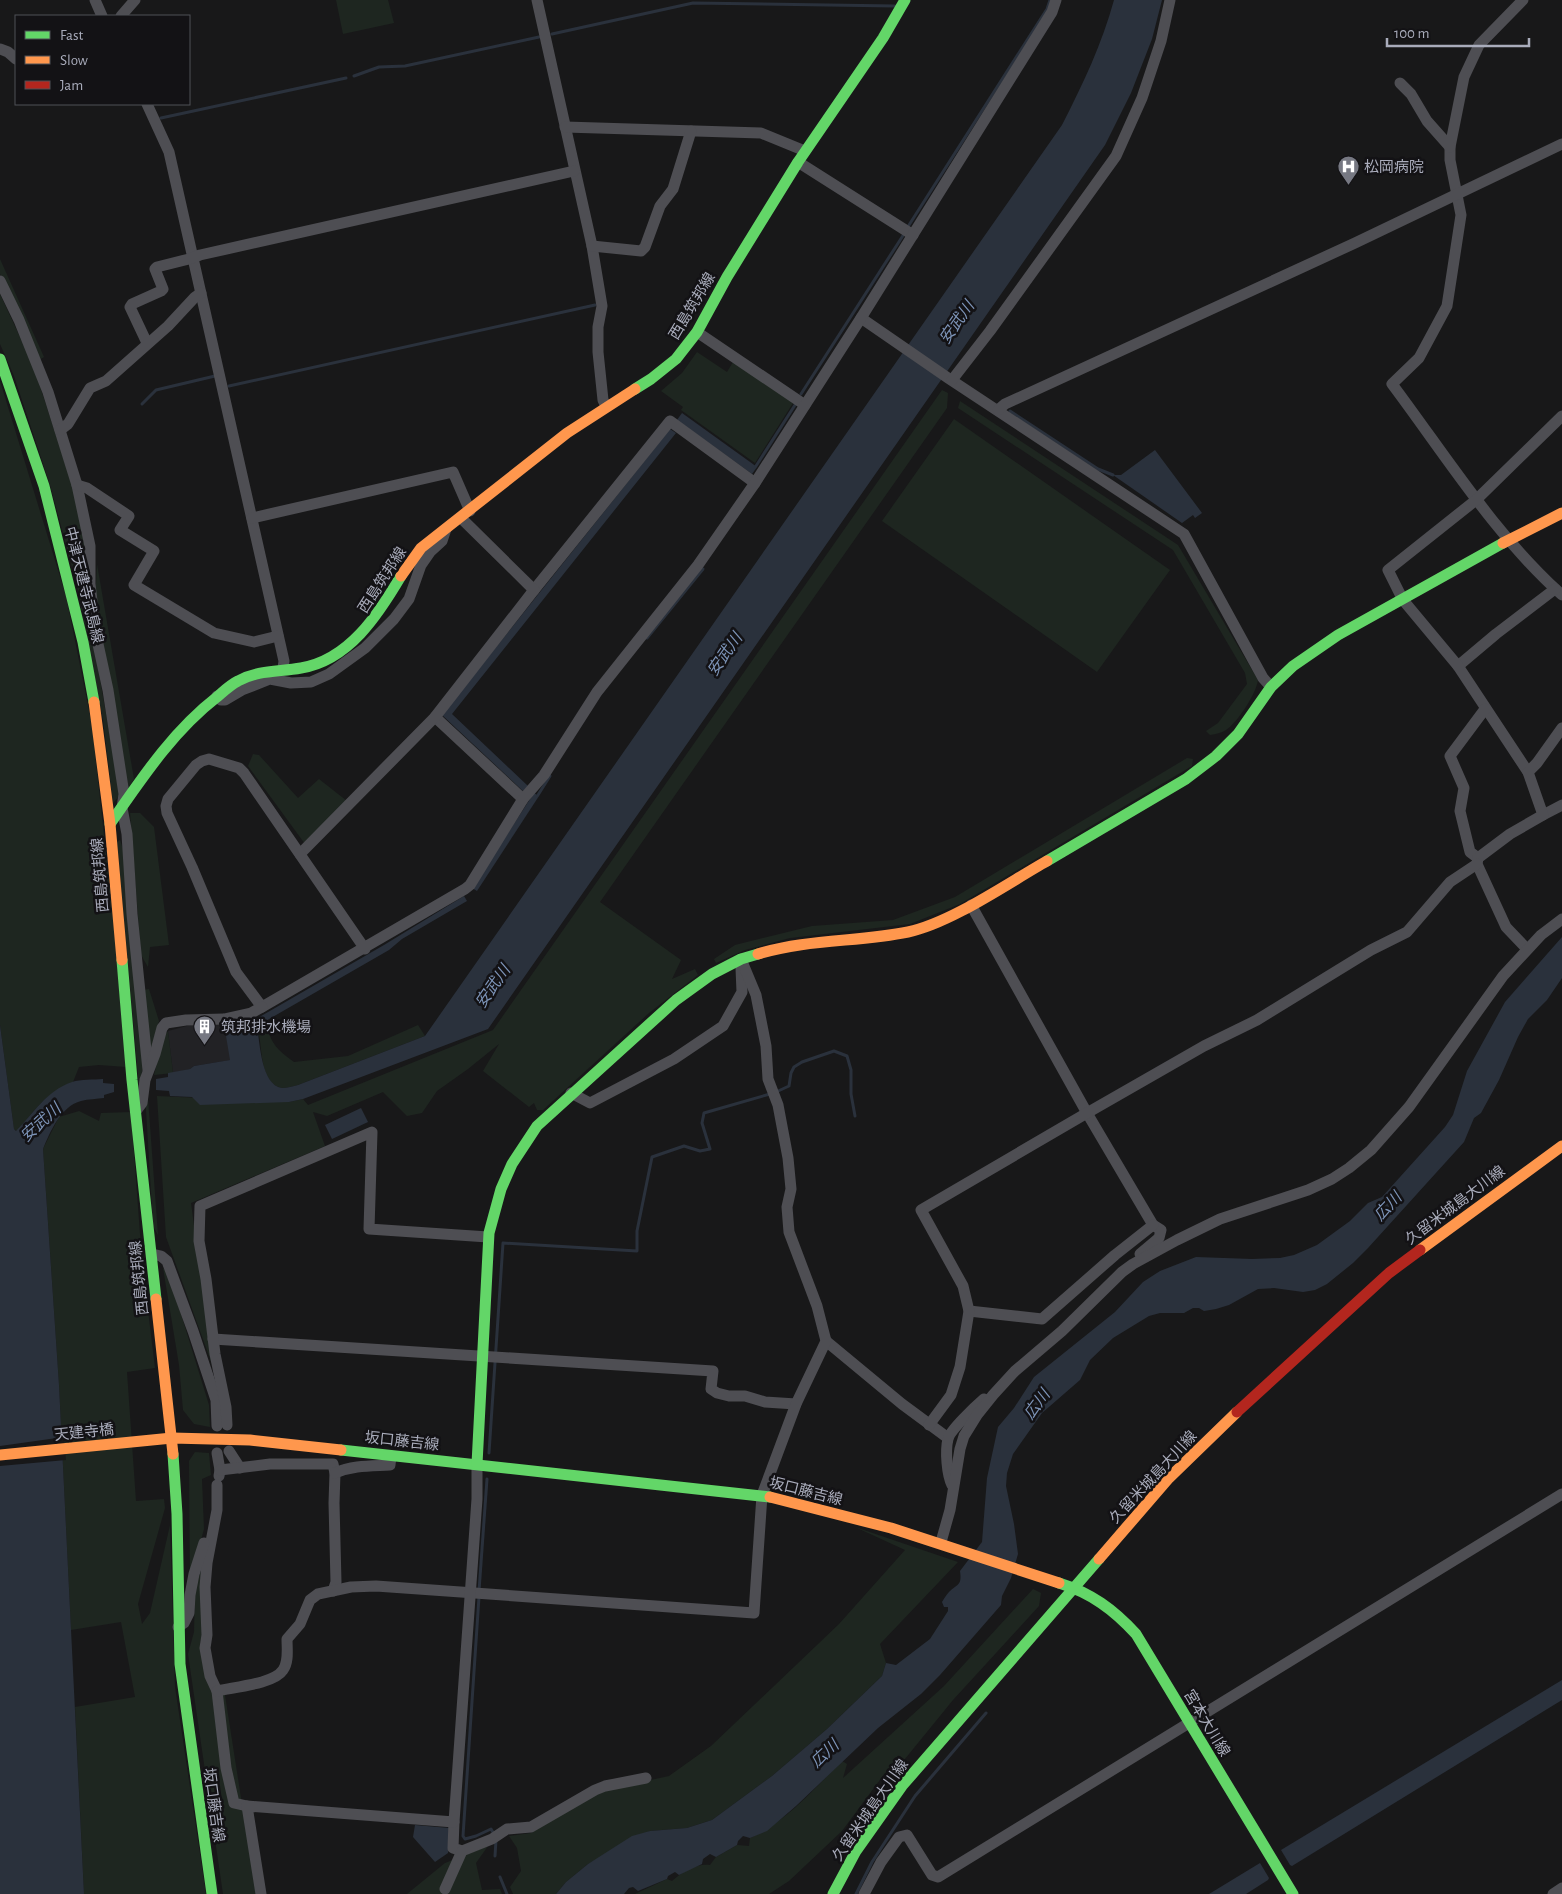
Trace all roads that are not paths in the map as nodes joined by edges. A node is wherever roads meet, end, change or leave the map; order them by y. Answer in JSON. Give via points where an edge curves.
{"nodes":[{"id":1,"x":95,"y":0,"type":"edge"},
{"id":2,"x":135,"y":0,"type":"edge"},
{"id":3,"x":537,"y":0,"type":"edge"},
{"id":4,"x":905,"y":0,"type":"edge"},
{"id":5,"x":1056,"y":0,"type":"edge"},
{"id":6,"x":1170,"y":0,"type":"edge"},
{"id":7,"x":1524,"y":0,"type":"edge"},
{"id":8,"x":102,"y":15,"type":"edge"},
{"id":9,"x":122,"y":15,"type":"edge"},
{"id":10,"x":0,"y":49,"type":"edge"},
{"id":11,"x":15,"y":58,"type":"edge"},
{"id":12,"x":1400,"y":82,"type":"dead end"},
{"id":13,"x":147,"y":105,"type":"edge"},
{"id":14,"x":566,"y":127,"type":"junction"},
{"id":15,"x":691,"y":131,"type":"junction"},
{"id":16,"x":1562,"y":144,"type":"edge"},
{"id":17,"x":1450,"y":147,"type":"junction"},
{"id":18,"x":805,"y":152,"type":"junction"},
{"id":19,"x":798,"y":162,"type":"junction"},
{"id":20,"x":574,"y":171,"type":"junction"},
{"id":21,"x":1457,"y":194,"type":"junction"},
{"id":22,"x":913,"y":235,"type":"junction"},
{"id":23,"x":592,"y":246,"type":"junction"},
{"id":24,"x":193,"y":258,"type":"junction"},
{"id":25,"x":0,"y":281,"type":"edge"},
{"id":26,"x":201,"y":293,"type":"junction"},
{"id":27,"x":861,"y":318,"type":"junction"},
{"id":28,"x":697,"y":332,"type":"junction"},
{"id":29,"x":147,"y":343,"type":"junction"},
{"id":30,"x":0,"y":359,"type":"edge"},
{"id":31,"x":950,"y":379,"type":"junction"},
{"id":32,"x":805,"y":405,"type":"junction"},
{"id":33,"x":606,"y":406,"type":"junction"},
{"id":34,"x":998,"y":410,"type":"junction"},
{"id":35,"x":1562,"y":416,"type":"edge"},
{"id":36,"x":60,"y":430,"type":"junction"},
{"id":37,"x":756,"y":483,"type":"junction"},
{"id":38,"x":77,"y":485,"type":"junction"},
{"id":39,"x":1476,"y":500,"type":"junction"},
{"id":40,"x":1562,"y":513,"type":"edge"},
{"id":41,"x":465,"y":514,"type":"junction"},
{"id":42,"x":252,"y":518,"type":"junction"},
{"id":43,"x":446,"y":529,"type":"junction"},
{"id":44,"x":1509,"y":539,"type":"junction"},
{"id":45,"x":534,"y":590,"type":"junction"},
{"id":46,"x":1558,"y":592,"type":"edge"},
{"id":47,"x":1403,"y":600,"type":"junction"},
{"id":48,"x":278,"y":636,"type":"junction"},
{"id":49,"x":1458,"y":666,"type":"junction"},
{"id":50,"x":283,"y":668,"type":"junction"},
{"id":51,"x":1271,"y":687,"type":"junction"},
{"id":52,"x":217,"y":696,"type":"junction"},
{"id":53,"x":1485,"y":709,"type":"junction"},
{"id":54,"x":435,"y":717,"type":"junction"},
{"id":55,"x":1562,"y":728,"type":"edge"},
{"id":56,"x":1528,"y":772,"type":"junction"},
{"id":57,"x":523,"y":799,"type":"junction"},
{"id":58,"x":1562,"y":805,"type":"edge"},
{"id":59,"x":122,"y":808,"type":"junction"},
{"id":60,"x":1543,"y":815,"type":"junction"},
{"id":61,"x":110,"y":824,"type":"junction"},
{"id":62,"x":300,"y":854,"type":"junction"},
{"id":63,"x":1477,"y":861,"type":"junction"},
{"id":64,"x":971,"y":905,"type":"junction"},
{"id":65,"x":1562,"y":919,"type":"edge"},
{"id":66,"x":365,"y":949,"type":"junction"},
{"id":67,"x":1527,"y":949,"type":"junction"},
{"id":68,"x":741,"y":959,"type":"junction"},
{"id":69,"x":262,"y":1007,"type":"junction"},
{"id":70,"x":148,"y":1070,"type":"junction"},
{"id":71,"x":571,"y":1093,"type":"junction"},
{"id":72,"x":136,"y":1111,"type":"junction"},
{"id":73,"x":1087,"y":1113,"type":"junction"},
{"id":74,"x":1562,"y":1146,"type":"edge"},
{"id":75,"x":1153,"y":1224,"type":"junction"},
{"id":76,"x":488,"y":1237,"type":"junction"},
{"id":77,"x":152,"y":1254,"type":"junction"},
{"id":78,"x":1133,"y":1264,"type":"junction"},
{"id":79,"x":969,"y":1311,"type":"junction"},
{"id":80,"x":213,"y":1339,"type":"junction"},
{"id":81,"x":826,"y":1341,"type":"junction"},
{"id":82,"x":481,"y":1356,"type":"junction"},
{"id":83,"x":993,"y":1395,"type":"junction"},
{"id":84,"x":796,"y":1404,"type":"junction"},
{"id":85,"x":929,"y":1425,"type":"junction"},
{"id":86,"x":172,"y":1438,"type":"junction"},
{"id":87,"x":948,"y":1438,"type":"junction"},
{"id":88,"x":229,"y":1451,"type":"dead end"},
{"id":89,"x":217,"y":1452,"type":"dead end"},
{"id":90,"x":0,"y":1455,"type":"edge"},
{"id":91,"x":392,"y":1456,"type":"junction"},
{"id":92,"x":477,"y":1464,"type":"junction"},
{"id":93,"x":240,"y":1468,"type":"junction"},
{"id":94,"x":220,"y":1470,"type":"junction"},
{"id":95,"x":335,"y":1473,"type":"junction"},
{"id":96,"x":217,"y":1485,"type":"junction"},
{"id":97,"x":952,"y":1487,"type":"junction"},
{"id":98,"x":1562,"y":1494,"type":"edge"},
{"id":99,"x":762,"y":1495,"type":"junction"},
{"id":100,"x":944,"y":1543,"type":"junction"},
{"id":101,"x":1073,"y":1588,"type":"junction"},
{"id":102,"x":333,"y":1590,"type":"junction"},
{"id":103,"x":476,"y":1594,"type":"junction"},
{"id":104,"x":178,"y":1627,"type":"junction"},
{"id":105,"x":217,"y":1691,"type":"junction"},
{"id":106,"x":1189,"y":1722,"type":"junction"},
{"id":107,"x":646,"y":1778,"type":"dead end"},
{"id":108,"x":247,"y":1806,"type":"junction"},
{"id":109,"x":454,"y":1822,"type":"junction"},
{"id":110,"x":462,"y":1851,"type":"junction"},
{"id":111,"x":1562,"y":1888,"type":"edge"},
{"id":112,"x":445,"y":1889,"type":"dead end"},
{"id":113,"x":212,"y":1894,"type":"edge"},
{"id":114,"x":262,"y":1894,"type":"edge"},
{"id":115,"x":833,"y":1894,"type":"edge"},
{"id":116,"x":864,"y":1894,"type":"edge"},
{"id":117,"x":1293,"y":1894,"type":"edge"},
{"id":118,"x":1553,"y":1894,"type":"edge"}],
"edges":[{"from":1,"to":8,"type":"street"},
{"from":2,"to":9,"type":"street"},
{"from":3,"to":14,"type":"street"},
{"from":4,"to":18,"type":"main road","name":"西島筑邦線","via":[[883,38]]},
{"from":5,"to":22,"type":"street","via":[[1052,12]]},
{"from":6,"to":31,"type":"street","via":[[1161,41],[1142,98],[1116,156],[990,331]]},
{"from":7,"to":17,"type":"street","via":[[1479,45],[1464,78]]},
{"from":10,"to":11,"type":"street"},
{"from":12,"to":17,"type":"street","via":[[1426,121]]},
{"from":13,"to":24,"type":"street","via":[[169,152]]},
{"from":14,"to":15,"type":"street"},
{"from":14,"to":20,"type":"street"},
{"from":15,"to":18,"type":"street","via":[[760,133]]},
{"from":15,"to":23,"type":"street","via":[[673,189],[660,206],[645,247],[641,251]]},
{"from":16,"to":21,"type":"street"},
{"from":17,"to":21,"type":"street"},
{"from":18,"to":19,"type":"main road","name":"西島筑邦線"},
{"from":19,"to":22,"type":"street"},
{"from":19,"to":28,"type":"main road","name":"西島筑邦線"},
{"from":20,"to":23,"type":"street"},
{"from":20,"to":24,"type":"street"},
{"from":21,"to":34,"type":"street"},
{"from":21,"to":39,"type":"street","via":[[1461,215],[1447,306],[1419,358],[1392,384]]},
{"from":22,"to":27,"type":"street"},
{"from":23,"to":33,"type":"street","via":[[602,306],[598,352]]},
{"from":24,"to":26,"type":"street"},
{"from":24,"to":29,"type":"street","via":[[158,267],[161,292],[130,307]]},
{"from":25,"to":36,"type":"street","via":[[35,358]]},
{"from":26,"to":29,"type":"street"},
{"from":26,"to":42,"type":"street"},
{"from":27,"to":31,"type":"street"},
{"from":27,"to":32,"type":"street"},
{"from":28,"to":32,"type":"street"},
{"from":28,"to":33,"type":"main road","name":"西島筑邦線","via":[[664,369]]},
{"from":29,"to":36,"type":"street","via":[[106,381],[90,388],[68,424]]},
{"from":30,"to":61,"type":"main road","name":"中津天建寺武島線","via":[[44,486],[71,590],[98,722]]},
{"from":31,"to":34,"type":"street"},
{"from":32,"to":37,"type":"street"},
{"from":33,"to":41,"type":"main road","name":"西島筑邦線"},
{"from":34,"to":51,"type":"street","via":[[1184,534],[1263,678]]},
{"from":35,"to":39,"type":"street"},
{"from":36,"to":38,"type":"street"},
{"from":37,"to":45,"type":"street","via":[[670,421]]},
{"from":37,"to":57,"type":"street","via":[[698,565],[597,692],[544,775]]},
{"from":38,"to":48,"type":"street","via":[[87,488],[129,516],[120,530],[154,550],[134,585],[214,633],[254,642]]},
{"from":38,"to":59,"type":"street","via":[[90,546],[90,584],[96,635],[124,794]]},
{"from":39,"to":44,"type":"street"},
{"from":39,"to":47,"type":"street","via":[[1388,570]]},
{"from":40,"to":44,"type":"main road"},
{"from":41,"to":42,"type":"street","via":[[453,472]]},
{"from":41,"to":43,"type":"main road","name":"西島筑邦線"},
{"from":41,"to":45,"type":"street"},
{"from":42,"to":48,"type":"street"},
{"from":43,"to":50,"type":"main road","name":"西島筑邦線","via":[[421,548],[407,564],[380,614],[353,641],[315,664]]},
{"from":43,"to":52,"type":"street","via":[[442,541],[421,565],[409,599],[365,648],[329,674],[311,682],[270,680],[225,700]]},
{"from":44,"to":46,"type":"street"},
{"from":44,"to":47,"type":"main road"},
{"from":45,"to":54,"type":"street"},
{"from":46,"to":49,"type":"street","via":[[1496,634]]},
{"from":47,"to":49,"type":"street"},
{"from":47,"to":51,"type":"main road","via":[[1338,635],[1293,666]]},
{"from":48,"to":50,"type":"street"},
{"from":49,"to":53,"type":"street"},
{"from":50,"to":52,"type":"main road","name":"西島筑邦線","via":[[239,680]]},
{"from":51,"to":64,"type":"main road","via":[[1238,734],[1186,779]]},
{"from":52,"to":59,"type":"main road","name":"西島筑邦線","via":[[184,727]]},
{"from":53,"to":56,"type":"street"},
{"from":53,"to":63,"type":"street","via":[[1450,756],[1464,788],[1460,811],[1470,852]]},
{"from":54,"to":57,"type":"street"},
{"from":54,"to":62,"type":"street"},
{"from":55,"to":56,"type":"street"},
{"from":56,"to":60,"type":"street"},
{"from":57,"to":66,"type":"street","via":[[466,889]]},
{"from":58,"to":60,"type":"street"},
{"from":59,"to":61,"type":"main road","name":"西島筑邦線"},
{"from":59,"to":70,"type":"street"},
{"from":60,"to":63,"type":"street","via":[[1510,834]]},
{"from":61,"to":72,"type":"main road","name":"西島筑邦線"},
{"from":62,"to":66,"type":"street"},
{"from":62,"to":69,"type":"street","via":[[239,768],[209,759],[202,761],[168,799],[167,813],[236,972]]},
{"from":63,"to":67,"type":"street","via":[[1506,927]]},
{"from":63,"to":73,"type":"street","via":[[1450,882],[1407,932],[1371,950],[1257,1020],[1204,1046]]},
{"from":64,"to":68,"type":"main road","via":[[936,923],[909,932],[781,947]]},
{"from":64,"to":73,"type":"street"},
{"from":65,"to":67,"type":"street"},
{"from":66,"to":69,"type":"street"},
{"from":67,"to":78,"type":"street","via":[[1503,976],[1409,1107],[1371,1150],[1349,1168],[1308,1190],[1220,1219]]},
{"from":68,"to":71,"type":"main road","via":[[712,974],[676,1000]]},
{"from":68,"to":71,"type":"street","via":[[742,992],[723,1026],[674,1059],[590,1103]]},
{"from":68,"to":81,"type":"street","via":[[756,995],[766,1046],[768,1078],[778,1105],[788,1158],[791,1189],[787,1208],[789,1232],[817,1306]]},
{"from":69,"to":70,"type":"street","via":[[224,1019],[166,1023]]},
{"from":70,"to":72,"type":"street","via":[[142,1102]]},
{"from":71,"to":76,"type":"main road","via":[[531,1133],[505,1173]]},
{"from":72,"to":77,"type":"main road","name":"西島筑邦線"},
{"from":73,"to":75,"type":"street"},
{"from":73,"to":79,"type":"street","via":[[921,1210],[963,1286]]},
{"from":74,"to":101,"type":"main road","name":"久留米城島大川線","via":[[1389,1273],[1270,1380],[1169,1478]]},
{"from":75,"to":78,"type":"street","via":[[1160,1230],[1159,1238]]},
{"from":75,"to":79,"type":"street","via":[[1042,1319]]},
{"from":76,"to":80,"type":"street","via":[[369,1229],[372,1132],[200,1206],[199,1241]]},
{"from":76,"to":82,"type":"main road"},
{"from":77,"to":80,"type":"street","via":[[167,1261],[193,1331],[222,1426],[226,1407]]},
{"from":77,"to":86,"type":"main road","name":"西島筑邦線"},
{"from":78,"to":83,"type":"street"},
{"from":79,"to":85,"type":"street","via":[[960,1367],[951,1395]]},
{"from":80,"to":82,"type":"street"},
{"from":81,"to":84,"type":"street"},
{"from":81,"to":85,"type":"street"},
{"from":82,"to":84,"type":"street","via":[[714,1371],[711,1389],[717,1393]]},
{"from":82,"to":92,"type":"main road"},
{"from":83,"to":87,"type":"street","via":[[984,1398],[971,1410]]},
{"from":83,"to":97,"type":"street","via":[[964,1436]]},
{"from":84,"to":99,"type":"street"},
{"from":85,"to":87,"type":"street"},
{"from":86,"to":90,"type":"main road","name":"天建寺橋"},
{"from":86,"to":91,"type":"main road","name":"坂口藤吉線","via":[[250,1440]]},
{"from":86,"to":104,"type":"main road","name":"坂口藤吉線","via":[[177,1514]]},
{"from":87,"to":97,"type":"street","via":[[948,1477]]},
{"from":88,"to":93,"type":"street"},
{"from":89,"to":94,"type":"street"},
{"from":91,"to":92,"type":"main road","name":"坂口藤吉線"},
{"from":91,"to":95,"type":"street","via":[[390,1465],[345,1468]]},
{"from":92,"to":99,"type":"main road","name":"坂口藤吉線"},
{"from":92,"to":103,"type":"street"},
{"from":93,"to":94,"type":"street"},
{"from":93,"to":95,"type":"street","via":[[322,1463],[333,1464]]},
{"from":94,"to":96,"type":"street"},
{"from":95,"to":102,"type":"street","via":[[336,1582]]},
{"from":96,"to":104,"type":"street","via":[[194,1574],[189,1613]]},
{"from":96,"to":105,"type":"street","via":[[217,1510],[205,1588],[207,1627],[204,1648]]},
{"from":97,"to":100,"type":"street"},
{"from":98,"to":106,"type":"street"},
{"from":99,"to":100,"type":"main road","name":"坂口藤吉線"},
{"from":99,"to":103,"type":"street","via":[[754,1613]]},
{"from":100,"to":101,"type":"main road","name":"坂口藤吉線"},
{"from":101,"to":106,"type":"main road","name":"宮本大川線","via":[[1099,1600],[1124,1620],[1136,1634]]},
{"from":101,"to":115,"type":"main road","name":"久留米城島大川線","via":[[902,1786],[856,1851]]},
{"from":102,"to":103,"type":"street","via":[[371,1586]]},
{"from":102,"to":105,"type":"street","via":[[310,1600],[300,1624],[287,1639],[284,1669],[277,1678]]},
{"from":103,"to":109,"type":"street"},
{"from":104,"to":113,"type":"main road","name":"坂口藤吉線","via":[[180,1664]]},
{"from":105,"to":108,"type":"street","via":[[226,1768],[234,1803]]},
{"from":106,"to":116,"type":"street","via":[[938,1876],[932,1875],[907,1835],[899,1837]]},
{"from":106,"to":117,"type":"main road","name":"宮本大川線"},
{"from":107,"to":110,"type":"street","via":[[605,1786],[531,1827],[507,1829]]},
{"from":108,"to":109,"type":"street"},
{"from":108,"to":114,"type":"street"},
{"from":109,"to":110,"type":"street","via":[[453,1848]]},
{"from":110,"to":112,"type":"street"},
{"from":111,"to":118,"type":"street"}]}
